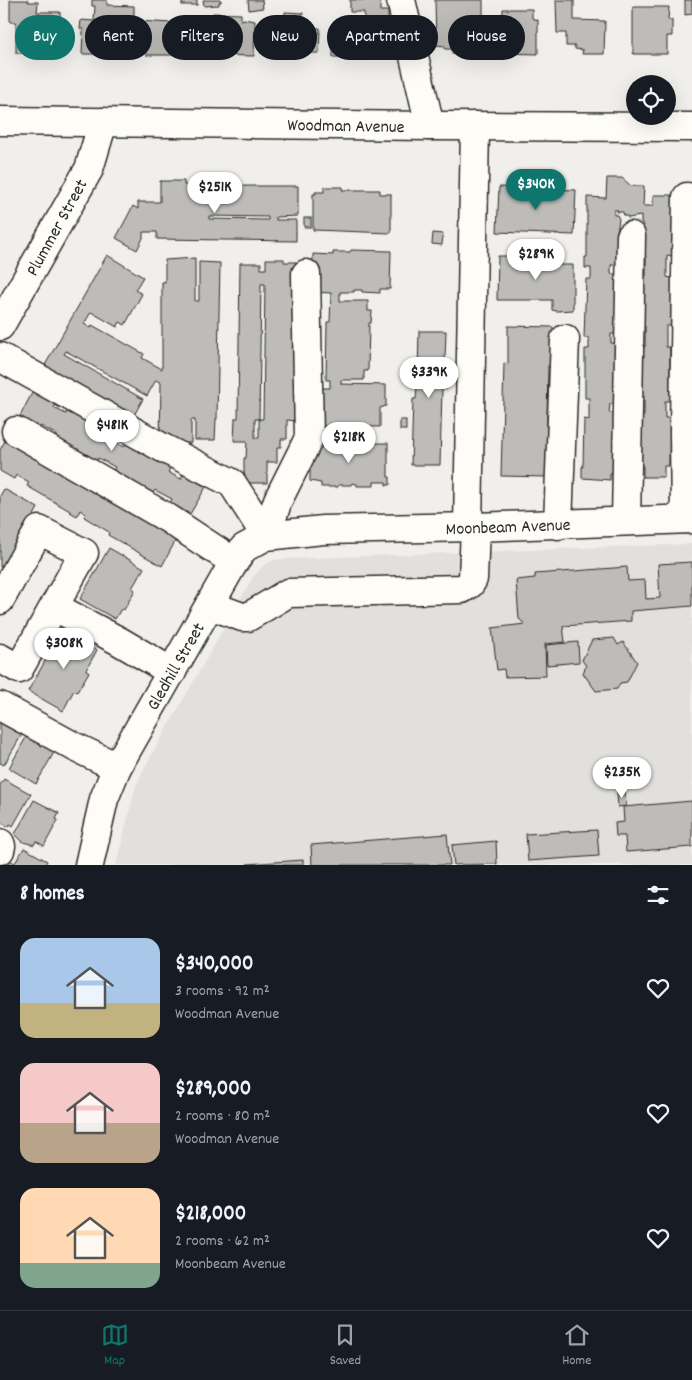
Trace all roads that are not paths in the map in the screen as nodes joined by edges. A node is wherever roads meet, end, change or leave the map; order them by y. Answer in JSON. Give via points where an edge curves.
{"nodes":[{"id":1,"x":401,"y":0,"type":"edge"},
{"id":2,"x":0,"y":121,"type":"edge"},
{"id":3,"x":103,"y":122,"type":"junction"},
{"id":4,"x":430,"y":126,"type":"junction"},
{"id":5,"x":475,"y":126,"type":"junction"},
{"id":6,"x":692,"y":127,"type":"edge"},
{"id":7,"x":687,"y":197,"type":"dead end"},
{"id":8,"x":631,"y":236,"type":"dead end"},
{"id":9,"x":306,"y":274,"type":"dead end"},
{"id":10,"x":0,"y":326,"type":"edge"},
{"id":11,"x":565,"y":339,"type":"dead end"},
{"id":12,"x":0,"y":357,"type":"edge"},
{"id":13,"x":16,"y":431,"type":"dead end"},
{"id":14,"x":689,"y":519,"type":"edge"},
{"id":15,"x":626,"y":521,"type":"junction"},
{"id":16,"x":558,"y":525,"type":"junction"},
{"id":17,"x":472,"y":527,"type":"junction"},
{"id":18,"x":323,"y":530,"type":"joint"},
{"id":19,"x":266,"y":536,"type":"junction"},
{"id":20,"x":234,"y":562,"type":"junction"},
{"id":21,"x":0,"y":600,"type":"edge"},
{"id":22,"x":210,"y":605,"type":"junction"},
{"id":23,"x":54,"y":607,"type":"junction"},
{"id":24,"x":0,"y":658,"type":"edge"},
{"id":25,"x":172,"y":672,"type":"junction"},
{"id":26,"x":0,"y":706,"type":"edge"},
{"id":27,"x":117,"y":767,"type":"junction"},
{"id":28,"x":0,"y":843,"type":"edge"},
{"id":29,"x":0,"y":850,"type":"edge"},
{"id":30,"x":89,"y":865,"type":"edge"}],
"edges":[{"from":1,"to":4,"type":"main road"},
{"from":2,"to":3,"type":"main road","name":"Woodman Avenue"},
{"from":3,"to":4,"type":"main road","name":"Woodman Avenue"},
{"from":3,"to":10,"type":"main road","name":"Plummer Street","via":[[89,169]]},
{"from":4,"to":5,"type":"main road","name":"Woodman Avenue"},
{"from":5,"to":6,"type":"main road","name":"Woodman Avenue"},
{"from":5,"to":17,"type":"main road"},
{"from":7,"to":14,"type":"main road","via":[[684,433]]},
{"from":8,"to":15,"type":"main road"},
{"from":9,"to":19,"type":"main road","via":[[309,438],[278,500]]},
{"from":11,"to":16,"type":"main road"},
{"from":12,"to":19,"type":"main road","via":[[232,483]]},
{"from":13,"to":20,"type":"main road","via":[[169,519]]},
{"from":14,"to":15,"type":"main road","name":"Moonbeam Avenue"},
{"from":15,"to":16,"type":"main road","name":"Moonbeam Avenue"},
{"from":16,"to":17,"type":"main road","name":"Moonbeam Avenue"},
{"from":17,"to":18,"type":"main road","name":"Moonbeam Avenue"},
{"from":17,"to":22,"type":"main road","via":[[473,579],[462,589],[288,593],[248,617]]},
{"from":18,"to":19,"type":"main road","name":"Gledhill Street"},
{"from":19,"to":20,"type":"main road","name":"Gledhill Street","via":[[244,548]]},
{"from":20,"to":22,"type":"main road","name":"Gledhill Street"},
{"from":21,"to":23,"type":"main road","via":[[39,530],[84,554]]},
{"from":22,"to":25,"type":"main road","name":"Gledhill Street"},
{"from":23,"to":24,"type":"main road","via":[[19,668]]},
{"from":23,"to":25,"type":"main road"},
{"from":25,"to":27,"type":"main road","name":"Gledhill Street"},
{"from":26,"to":27,"type":"main road"},
{"from":27,"to":30,"type":"main road","name":"Gledhill Street","via":[[104,799]]},
{"from":28,"to":29,"type":"main road"}]}
